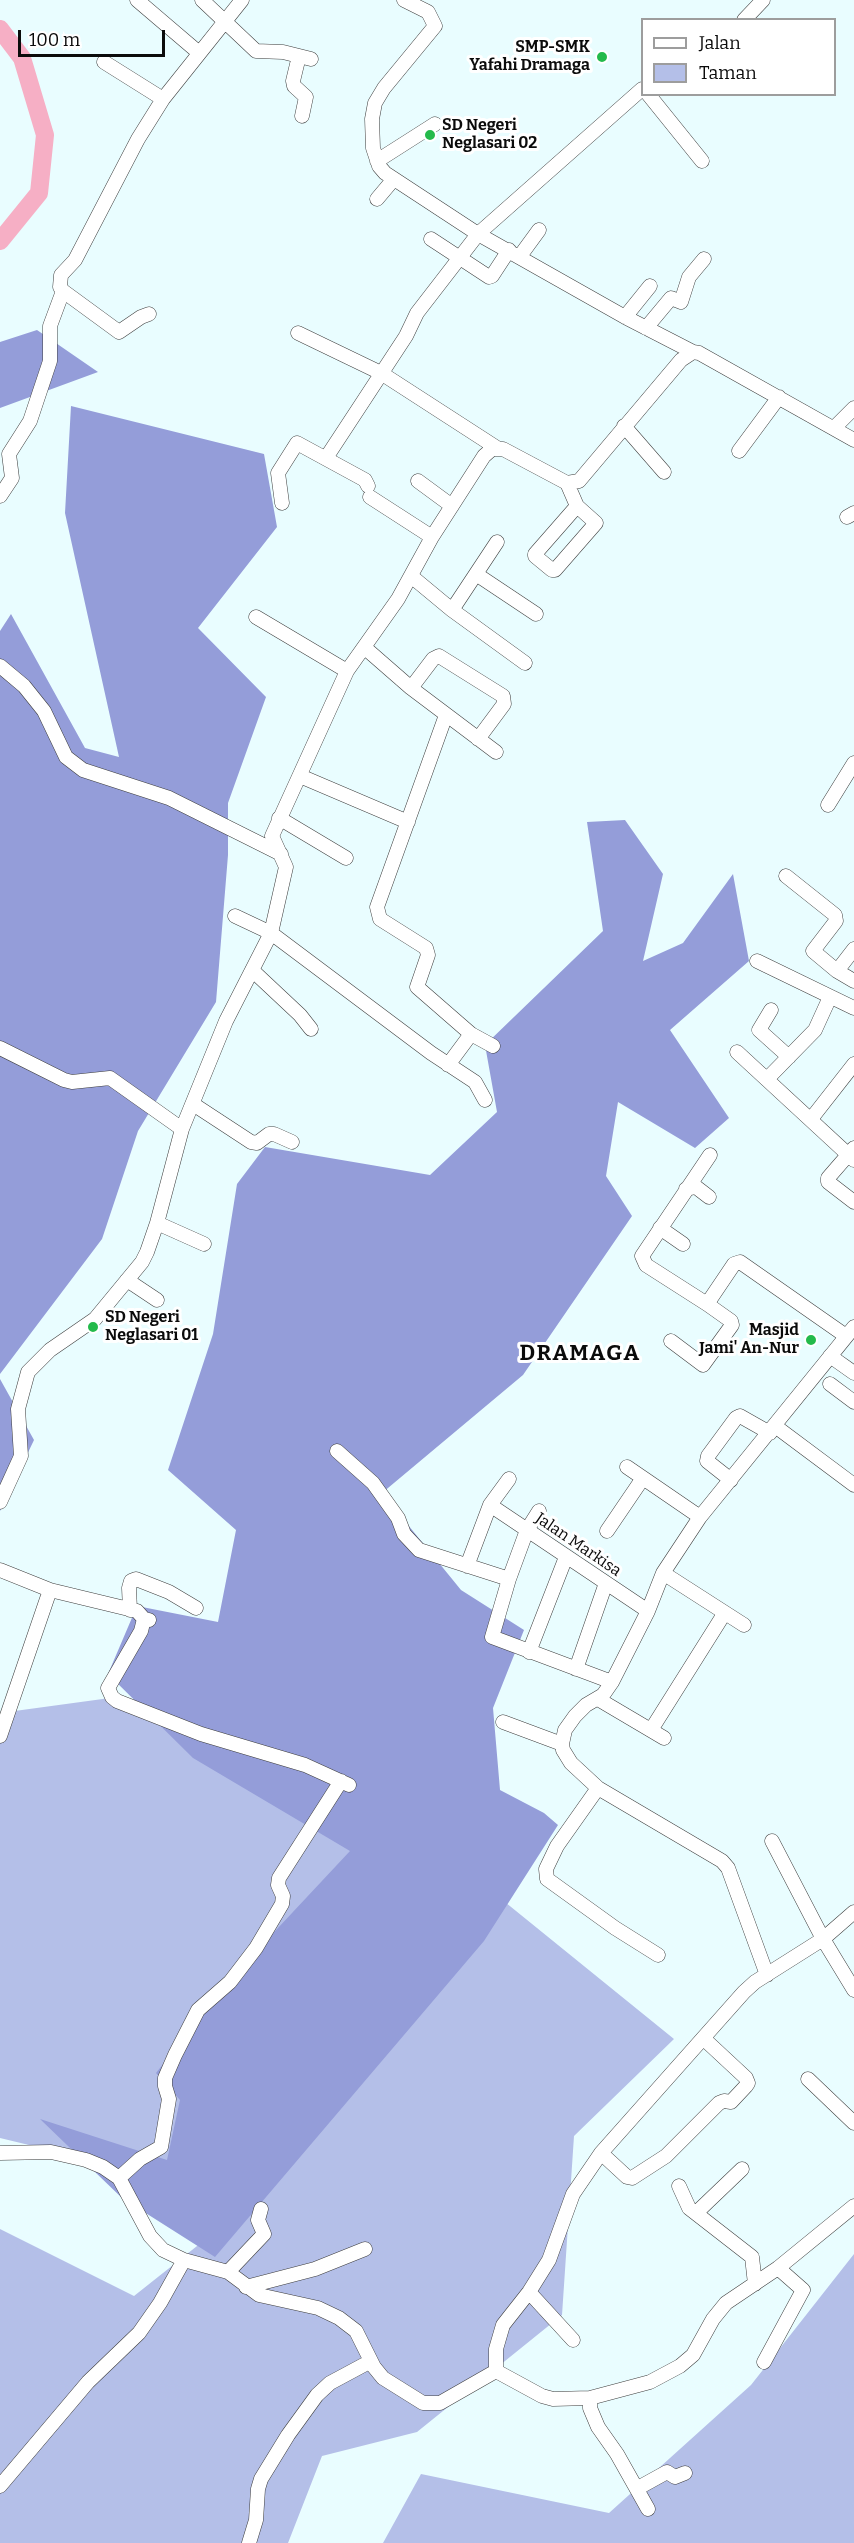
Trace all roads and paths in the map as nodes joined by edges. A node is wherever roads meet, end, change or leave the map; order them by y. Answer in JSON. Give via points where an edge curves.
{"nodes":[{"id":1,"x":137,"y":0,"type":"edge"},
{"id":2,"x":202,"y":0,"type":"edge"},
{"id":3,"x":242,"y":0,"type":"edge"},
{"id":4,"x":404,"y":0,"type":"edge"},
{"id":5,"x":763,"y":0,"type":"edge"},
{"id":6,"x":746,"y":18,"type":"edge"},
{"id":7,"x":225,"y":21,"type":"junction"},
{"id":8,"x":198,"y":52,"type":"junction"},
{"id":9,"x":104,"y":62,"type":"dead end"},
{"id":10,"x":641,"y":90,"type":"edge"},
{"id":11,"x":650,"y":96,"type":"edge"},
{"id":12,"x":163,"y":99,"type":"junction"},
{"id":13,"x":302,"y":116,"type":"dead end"},
{"id":14,"x":435,"y":124,"type":"dead end"},
{"id":15,"x":377,"y":161,"type":"junction"},
{"id":16,"x":702,"y":161,"type":"dead end"},
{"id":17,"x":393,"y":180,"type":"junction"},
{"id":18,"x":377,"y":199,"type":"dead end"},
{"id":19,"x":539,"y":230,"type":"dead end"},
{"id":20,"x":478,"y":234,"type":"junction"},
{"id":21,"x":431,"y":238,"type":"dead end"},
{"id":22,"x":515,"y":253,"type":"junction"},
{"id":23,"x":460,"y":256,"type":"junction"},
{"id":24,"x":704,"y":259,"type":"dead end"},
{"id":25,"x":650,"y":286,"type":"dead end"},
{"id":26,"x":63,"y":291,"type":"junction"},
{"id":27,"x":148,"y":315,"type":"dead end"},
{"id":28,"x":625,"y":317,"type":"junction"},
{"id":29,"x":646,"y":328,"type":"junction"},
{"id":30,"x":298,"y":333,"type":"dead end"},
{"id":31,"x":693,"y":352,"type":"junction"},
{"id":32,"x":381,"y":373,"type":"junction"},
{"id":33,"x":779,"y":398,"type":"junction"},
{"id":34,"x":854,"y":408,"type":"edge"},
{"id":35,"x":624,"y":426,"type":"junction"},
{"id":36,"x":834,"y":428,"type":"junction"},
{"id":37,"x":854,"y":440,"type":"edge"},
{"id":38,"x":497,"y":448,"type":"junction"},
{"id":39,"x":739,"y":451,"type":"dead end"},
{"id":40,"x":326,"y":458,"type":"junction"},
{"id":41,"x":664,"y":472,"type":"dead end"},
{"id":42,"x":418,"y":481,"type":"dead end"},
{"id":43,"x":567,"y":483,"type":"junction"},
{"id":44,"x":0,"y":496,"type":"edge"},
{"id":45,"x":282,"y":503,"type":"dead end"},
{"id":46,"x":453,"y":506,"type":"junction"},
{"id":47,"x":577,"y":506,"type":"junction"},
{"id":48,"x":432,"y":537,"type":"junction"},
{"id":49,"x":497,"y":542,"type":"dead end"},
{"id":50,"x":476,"y":574,"type":"junction"},
{"id":51,"x":411,"y":576,"type":"junction"},
{"id":52,"x":452,"y":610,"type":"junction"},
{"id":53,"x":536,"y":614,"type":"dead end"},
{"id":54,"x":256,"y":617,"type":"dead end"},
{"id":55,"x":364,"y":647,"type":"junction"},
{"id":56,"x":525,"y":663,"type":"dead end"},
{"id":57,"x":0,"y":666,"type":"edge"},
{"id":58,"x":347,"y":670,"type":"junction"},
{"id":59,"x":411,"y":688,"type":"junction"},
{"id":60,"x":446,"y":715,"type":"junction"},
{"id":61,"x":478,"y":739,"type":"junction"},
{"id":62,"x":496,"y":752,"type":"dead end"},
{"id":63,"x":854,"y":763,"type":"edge"},
{"id":64,"x":300,"y":776,"type":"junction"},
{"id":65,"x":828,"y":805,"type":"dead end"},
{"id":66,"x":279,"y":818,"type":"junction"},
{"id":67,"x":408,"y":822,"type":"junction"},
{"id":68,"x":281,"y":854,"type":"junction"},
{"id":69,"x":346,"y":858,"type":"dead end"},
{"id":70,"x":786,"y":876,"type":"dead end"},
{"id":71,"x":235,"y":916,"type":"dead end"},
{"id":72,"x":271,"y":933,"type":"junction"},
{"id":73,"x":854,"y":949,"type":"edge"},
{"id":74,"x":757,"y":961,"type":"dead end"},
{"id":75,"x":252,"y":970,"type":"junction"},
{"id":76,"x":837,"y":971,"type":"junction"},
{"id":77,"x":854,"y":981,"type":"edge"},
{"id":78,"x":830,"y":997,"type":"junction"},
{"id":79,"x":854,"y":1008,"type":"edge"},
{"id":80,"x":771,"y":1010,"type":"dead end"},
{"id":81,"x":311,"y":1029,"type":"dead end"},
{"id":82,"x":471,"y":1034,"type":"junction"},
{"id":83,"x":493,"y":1046,"type":"dead end"},
{"id":84,"x":0,"y":1048,"type":"edge"},
{"id":85,"x":737,"y":1052,"type":"dead end"},
{"id":86,"x":789,"y":1057,"type":"junction"},
{"id":87,"x":854,"y":1064,"type":"edge"},
{"id":88,"x":448,"y":1065,"type":"junction"},
{"id":89,"x":767,"y":1079,"type":"junction"},
{"id":90,"x":485,"y":1100,"type":"dead end"},
{"id":91,"x":193,"y":1104,"type":"junction"},
{"id":92,"x":811,"y":1119,"type":"junction"},
{"id":93,"x":182,"y":1128,"type":"junction"},
{"id":94,"x":292,"y":1142,"type":"dead end"},
{"id":95,"x":852,"y":1154,"type":"edge"},
{"id":96,"x":710,"y":1155,"type":"dead end"},
{"id":97,"x":686,"y":1189,"type":"junction"},
{"id":98,"x":709,"y":1197,"type":"dead end"},
{"id":99,"x":854,"y":1202,"type":"edge"},
{"id":100,"x":157,"y":1223,"type":"junction"},
{"id":101,"x":660,"y":1228,"type":"junction"},
{"id":102,"x":204,"y":1244,"type":"dead end"},
{"id":103,"x":683,"y":1244,"type":"dead end"},
{"id":104,"x":127,"y":1280,"type":"junction"},
{"id":105,"x":157,"y":1300,"type":"dead end"},
{"id":106,"x":707,"y":1304,"type":"junction"},
{"id":107,"x":850,"y":1332,"type":"edge"},
{"id":108,"x":670,"y":1341,"type":"dead end"},
{"id":109,"x":830,"y":1356,"type":"junction"},
{"id":110,"x":854,"y":1373,"type":"edge"},
{"id":111,"x":830,"y":1384,"type":"dead end"},
{"id":112,"x":854,"y":1402,"type":"edge"},
{"id":113,"x":772,"y":1430,"type":"junction"},
{"id":114,"x":337,"y":1451,"type":"dead end"},
{"id":115,"x":627,"y":1467,"type":"dead end"},
{"id":116,"x":642,"y":1478,"type":"junction"},
{"id":117,"x":509,"y":1479,"type":"dead end"},
{"id":118,"x":731,"y":1480,"type":"junction"},
{"id":119,"x":854,"y":1485,"type":"edge"},
{"id":120,"x":0,"y":1502,"type":"edge"},
{"id":121,"x":490,"y":1505,"type":"junction"},
{"id":122,"x":539,"y":1511,"type":"dead end"},
{"id":123,"x":700,"y":1517,"type":"junction"},
{"id":124,"x":527,"y":1530,"type":"junction"},
{"id":125,"x":607,"y":1531,"type":"dead end"},
{"id":126,"x":566,"y":1557,"type":"junction"},
{"id":127,"x":467,"y":1566,"type":"junction"},
{"id":128,"x":0,"y":1570,"type":"edge"},
{"id":129,"x":663,"y":1573,"type":"junction"},
{"id":130,"x":508,"y":1579,"type":"junction"},
{"id":131,"x":606,"y":1583,"type":"junction"},
{"id":132,"x":50,"y":1590,"type":"junction"},
{"id":133,"x":196,"y":1608,"type":"dead end"},
{"id":134,"x":130,"y":1610,"type":"junction"},
{"id":135,"x":648,"y":1611,"type":"junction"},
{"id":136,"x":724,"y":1614,"type":"junction"},
{"id":137,"x":744,"y":1625,"type":"dead end"},
{"id":138,"x":529,"y":1652,"type":"junction"},
{"id":139,"x":576,"y":1669,"type":"junction"},
{"id":140,"x":612,"y":1682,"type":"junction"},
{"id":141,"x":598,"y":1699,"type":"junction"},
{"id":142,"x":503,"y":1722,"type":"dead end"},
{"id":143,"x":1,"y":1729,"type":"edge"},
{"id":144,"x":651,"y":1730,"type":"junction"},
{"id":145,"x":664,"y":1738,"type":"dead end"},
{"id":146,"x":562,"y":1744,"type":"junction"},
{"id":147,"x":598,"y":1788,"type":"junction"},
{"id":148,"x":772,"y":1841,"type":"dead end"},
{"id":149,"x":854,"y":1912,"type":"edge"},
{"id":150,"x":823,"y":1939,"type":"junction"},
{"id":151,"x":658,"y":1955,"type":"dead end"},
{"id":152,"x":767,"y":1975,"type":"junction"},
{"id":153,"x":854,"y":1990,"type":"edge"},
{"id":154,"x":703,"y":2038,"type":"junction"},
{"id":155,"x":808,"y":2079,"type":"dead end"},
{"id":156,"x":854,"y":2123,"type":"edge"},
{"id":157,"x":0,"y":2153,"type":"edge"},
{"id":158,"x":601,"y":2153,"type":"junction"},
{"id":159,"x":742,"y":2169,"type":"dead end"},
{"id":160,"x":119,"y":2178,"type":"junction"},
{"id":161,"x":679,"y":2186,"type":"dead end"},
{"id":162,"x":854,"y":2206,"type":"edge"},
{"id":163,"x":261,"y":2209,"type":"dead end"},
{"id":164,"x":696,"y":2213,"type":"junction"},
{"id":165,"x":365,"y":2249,"type":"dead end"},
{"id":166,"x":184,"y":2260,"type":"junction"},
{"id":167,"x":778,"y":2268,"type":"junction"},
{"id":168,"x":228,"y":2272,"type":"junction"},
{"id":169,"x":755,"y":2284,"type":"junction"},
{"id":170,"x":246,"y":2287,"type":"junction"},
{"id":171,"x":529,"y":2292,"type":"junction"},
{"id":172,"x":573,"y":2340,"type":"dead end"},
{"id":173,"x":371,"y":2361,"type":"junction"},
{"id":174,"x":764,"y":2362,"type":"dead end"},
{"id":175,"x":496,"y":2371,"type":"junction"},
{"id":176,"x":590,"y":2398,"type":"junction"},
{"id":177,"x":685,"y":2473,"type":"dead end"},
{"id":178,"x":0,"y":2486,"type":"edge"},
{"id":179,"x":638,"y":2488,"type":"junction"},
{"id":180,"x":648,"y":2509,"type":"dead end"},
{"id":181,"x":253,"y":2540,"type":"edge"}],
"edges":[{"from":1,"to":8,"type":"street"},
{"from":2,"to":7,"type":"street"},
{"from":3,"to":7,"type":"street"},
{"from":4,"to":15,"type":"street","via":[[428,12],[435,26],[375,103],[372,138]]},
{"from":5,"to":6,"type":"street"},
{"from":7,"to":8,"type":"street"},
{"from":7,"to":13,"type":"street","via":[[256,51],[305,58],[293,81],[306,97]]},
{"from":8,"to":12,"type":"street"},
{"from":9,"to":12,"type":"street"},
{"from":10,"to":20,"type":"street"},
{"from":11,"to":16,"type":"street"},
{"from":12,"to":26,"type":"street","via":[[75,260],[61,275]]},
{"from":14,"to":15,"type":"street"},
{"from":15,"to":17,"type":"street"},
{"from":17,"to":18,"type":"street"},
{"from":17,"to":20,"type":"street"},
{"from":19,"to":22,"type":"street"},
{"from":20,"to":22,"type":"street"},
{"from":20,"to":23,"type":"street"},
{"from":21,"to":23,"type":"street"},
{"from":22,"to":23,"type":"street","via":[[490,277]]},
{"from":22,"to":28,"type":"street"},
{"from":23,"to":32,"type":"street","via":[[417,313]]},
{"from":24,"to":29,"type":"street","via":[[689,277],[681,302],[671,298]]},
{"from":25,"to":28,"type":"street"},
{"from":26,"to":27,"type":"street","via":[[118,332]]},
{"from":26,"to":44,"type":"street","via":[[50,326],[50,361],[30,421],[8,457],[12,478]]},
{"from":28,"to":29,"type":"street"},
{"from":29,"to":31,"type":"street"},
{"from":30,"to":32,"type":"street"},
{"from":31,"to":33,"type":"street"},
{"from":31,"to":35,"type":"street","via":[[681,360]]},
{"from":32,"to":38,"type":"street"},
{"from":32,"to":40,"type":"street"},
{"from":33,"to":36,"type":"street"},
{"from":33,"to":39,"type":"street"},
{"from":34,"to":36,"type":"street"},
{"from":35,"to":41,"type":"street"},
{"from":35,"to":43,"type":"street","via":[[583,478]]},
{"from":36,"to":37,"type":"street"},
{"from":38,"to":43,"type":"street"},
{"from":38,"to":46,"type":"street","via":[[484,456]]},
{"from":40,"to":45,"type":"street","via":[[295,444],[278,473]]},
{"from":40,"to":48,"type":"street","via":[[366,481],[369,492]]},
{"from":42,"to":46,"type":"street"},
{"from":43,"to":47,"type":"street"},
{"from":46,"to":48,"type":"street"},
{"from":47,"to":47,"type":"street","via":[[535,554],[552,570],[596,523]]},
{"from":48,"to":51,"type":"street"},
{"from":49,"to":50,"type":"street"},
{"from":50,"to":52,"type":"street"},
{"from":50,"to":53,"type":"street"},
{"from":51,"to":52,"type":"street"},
{"from":51,"to":55,"type":"street"},
{"from":52,"to":56,"type":"street"},
{"from":54,"to":58,"type":"street"},
{"from":55,"to":58,"type":"street"},
{"from":55,"to":59,"type":"street"},
{"from":57,"to":68,"type":"street","via":[[24,686],[44,711],[66,757],[83,770],[169,798]]},
{"from":58,"to":64,"type":"street"},
{"from":59,"to":60,"type":"street"},
{"from":59,"to":61,"type":"street","via":[[439,656],[503,696],[504,704]]},
{"from":60,"to":61,"type":"street"},
{"from":60,"to":67,"type":"street"},
{"from":61,"to":62,"type":"street"},
{"from":63,"to":65,"type":"street"},
{"from":64,"to":66,"type":"street"},
{"from":64,"to":67,"type":"street"},
{"from":66,"to":68,"type":"street","via":[[272,836]]},
{"from":66,"to":69,"type":"street"},
{"from":67,"to":82,"type":"street","via":[[378,901],[378,916],[426,947],[428,955],[417,987]]},
{"from":68,"to":72,"type":"street","via":[[286,867]]},
{"from":70,"to":76,"type":"street","via":[[835,915],[836,921],[813,951]]},
{"from":71,"to":72,"type":"street"},
{"from":72,"to":75,"type":"street"},
{"from":72,"to":88,"type":"street"},
{"from":73,"to":76,"type":"street"},
{"from":74,"to":78,"type":"street"},
{"from":75,"to":81,"type":"street"},
{"from":75,"to":91,"type":"street","via":[[226,1021]]},
{"from":76,"to":77,"type":"street"},
{"from":78,"to":79,"type":"street"},
{"from":78,"to":86,"type":"street","via":[[815,1030]]},
{"from":80,"to":86,"type":"street","via":[[759,1030]]},
{"from":82,"to":83,"type":"street"},
{"from":82,"to":88,"type":"street"},
{"from":84,"to":93,"type":"street","via":[[63,1080],[110,1078]]},
{"from":85,"to":89,"type":"street"},
{"from":86,"to":89,"type":"street"},
{"from":87,"to":92,"type":"street"},
{"from":88,"to":90,"type":"street","via":[[475,1082]]},
{"from":89,"to":92,"type":"street"},
{"from":91,"to":93,"type":"street"},
{"from":91,"to":94,"type":"street","via":[[251,1142],[257,1143],[269,1134]]},
{"from":92,"to":95,"type":"street"},
{"from":93,"to":100,"type":"street"},
{"from":95,"to":99,"type":"street","via":[[828,1182]]},
{"from":96,"to":97,"type":"street"},
{"from":97,"to":98,"type":"street","via":[[696,1187]]},
{"from":97,"to":101,"type":"street"},
{"from":100,"to":102,"type":"street"},
{"from":100,"to":104,"type":"street","via":[[142,1262]]},
{"from":101,"to":103,"type":"street"},
{"from":101,"to":106,"type":"street","via":[[643,1253],[643,1262]]},
{"from":104,"to":105,"type":"street"},
{"from":104,"to":120,"type":"street","via":[[95,1319],[50,1350],[27,1372],[18,1408],[21,1456]]},
{"from":106,"to":107,"type":"street","via":[[734,1264],[740,1262]]},
{"from":106,"to":108,"type":"street","via":[[732,1325],[703,1365]]},
{"from":107,"to":109,"type":"street"},
{"from":109,"to":110,"type":"street"},
{"from":109,"to":113,"type":"street"},
{"from":111,"to":112,"type":"street"},
{"from":113,"to":118,"type":"street"},
{"from":113,"to":118,"type":"street","via":[[740,1416],[736,1418],[707,1461]]},
{"from":113,"to":119,"type":"street"},
{"from":114,"to":127,"type":"street","via":[[373,1483],[414,1545]]},
{"from":115,"to":116,"type":"street"},
{"from":116,"to":123,"type":"street"},
{"from":116,"to":125,"type":"street"},
{"from":117,"to":121,"type":"street"},
{"from":118,"to":123,"type":"street"},
{"from":121,"to":124,"type":"street","name":"Jalan Markisa"},
{"from":121,"to":127,"type":"street"},
{"from":122,"to":124,"type":"street"},
{"from":123,"to":129,"type":"street"},
{"from":124,"to":126,"type":"street","name":"Jalan Markisa"},
{"from":124,"to":130,"type":"street"},
{"from":126,"to":131,"type":"street","name":"Jalan Markisa"},
{"from":126,"to":138,"type":"street"},
{"from":127,"to":130,"type":"street"},
{"from":128,"to":132,"type":"street"},
{"from":129,"to":135,"type":"street"},
{"from":129,"to":136,"type":"street"},
{"from":130,"to":138,"type":"street","via":[[491,1635]]},
{"from":131,"to":135,"type":"street","name":"Jalan Markisa"},
{"from":131,"to":139,"type":"street"},
{"from":132,"to":134,"type":"street"},
{"from":132,"to":143,"type":"street"},
{"from":133,"to":134,"type":"street","via":[[136,1579],[129,1588]]},
{"from":134,"to":160,"type":"street","via":[[147,1619],[108,1688],[112,1697],[201,1734],[291,1760],[345,1783],[278,1880],[282,1904],[255,1948],[230,1982],[198,2010],[175,2055],[165,2078],[169,2099],[161,2147]]},
{"from":135,"to":140,"type":"street"},
{"from":136,"to":137,"type":"street"},
{"from":136,"to":144,"type":"street"},
{"from":138,"to":139,"type":"street"},
{"from":139,"to":140,"type":"street"},
{"from":140,"to":141,"type":"street"},
{"from":141,"to":144,"type":"street"},
{"from":141,"to":146,"type":"street","via":[[574,1716]]},
{"from":142,"to":146,"type":"street"},
{"from":144,"to":145,"type":"street"},
{"from":146,"to":147,"type":"street","via":[[571,1763]]},
{"from":147,"to":151,"type":"street","via":[[557,1846],[546,1869],[547,1879]]},
{"from":147,"to":152,"type":"street","via":[[722,1861],[728,1868]]},
{"from":148,"to":150,"type":"street"},
{"from":149,"to":150,"type":"street"},
{"from":150,"to":152,"type":"street"},
{"from":150,"to":153,"type":"street"},
{"from":152,"to":154,"type":"street","via":[[744,1992]]},
{"from":154,"to":158,"type":"street"},
{"from":154,"to":158,"type":"street","via":[[746,2078],[746,2086],[731,2102],[719,2103],[666,2156],[632,2178]]},
{"from":155,"to":156,"type":"street"},
{"from":157,"to":160,"type":"street","via":[[66,2154],[97,2163]]},
{"from":158,"to":171,"type":"street","via":[[573,2194],[553,2252]]},
{"from":159,"to":164,"type":"street"},
{"from":160,"to":166,"type":"street","via":[[154,2242]]},
{"from":161,"to":164,"type":"street","via":[[685,2203]]},
{"from":162,"to":167,"type":"street"},
{"from":163,"to":168,"type":"street","via":[[258,2220],[264,2234]]},
{"from":164,"to":169,"type":"street","via":[[752,2257]]},
{"from":165,"to":170,"type":"street","via":[[315,2270]]},
{"from":166,"to":168,"type":"street"},
{"from":166,"to":178,"type":"street","via":[[139,2333],[81,2390]]},
{"from":167,"to":169,"type":"street"},
{"from":167,"to":174,"type":"street","via":[[803,2290]]},
{"from":168,"to":170,"type":"street"},
{"from":169,"to":176,"type":"street","via":[[719,2310],[693,2355],[680,2366],[650,2382]]},
{"from":170,"to":173,"type":"street","via":[[266,2297],[318,2308],[339,2318],[356,2331]]},
{"from":171,"to":172,"type":"street"},
{"from":171,"to":175,"type":"street","via":[[503,2325],[496,2349]]},
{"from":173,"to":175,"type":"street","via":[[390,2383],[429,2405],[447,2400]]},
{"from":173,"to":181,"type":"street","via":[[330,2383],[288,2435],[261,2479]]},
{"from":175,"to":176,"type":"street","via":[[546,2398]]},
{"from":176,"to":179,"type":"street","via":[[598,2427]]},
{"from":177,"to":179,"type":"street","via":[[675,2477],[667,2472]]},
{"from":179,"to":180,"type":"street"}]}
